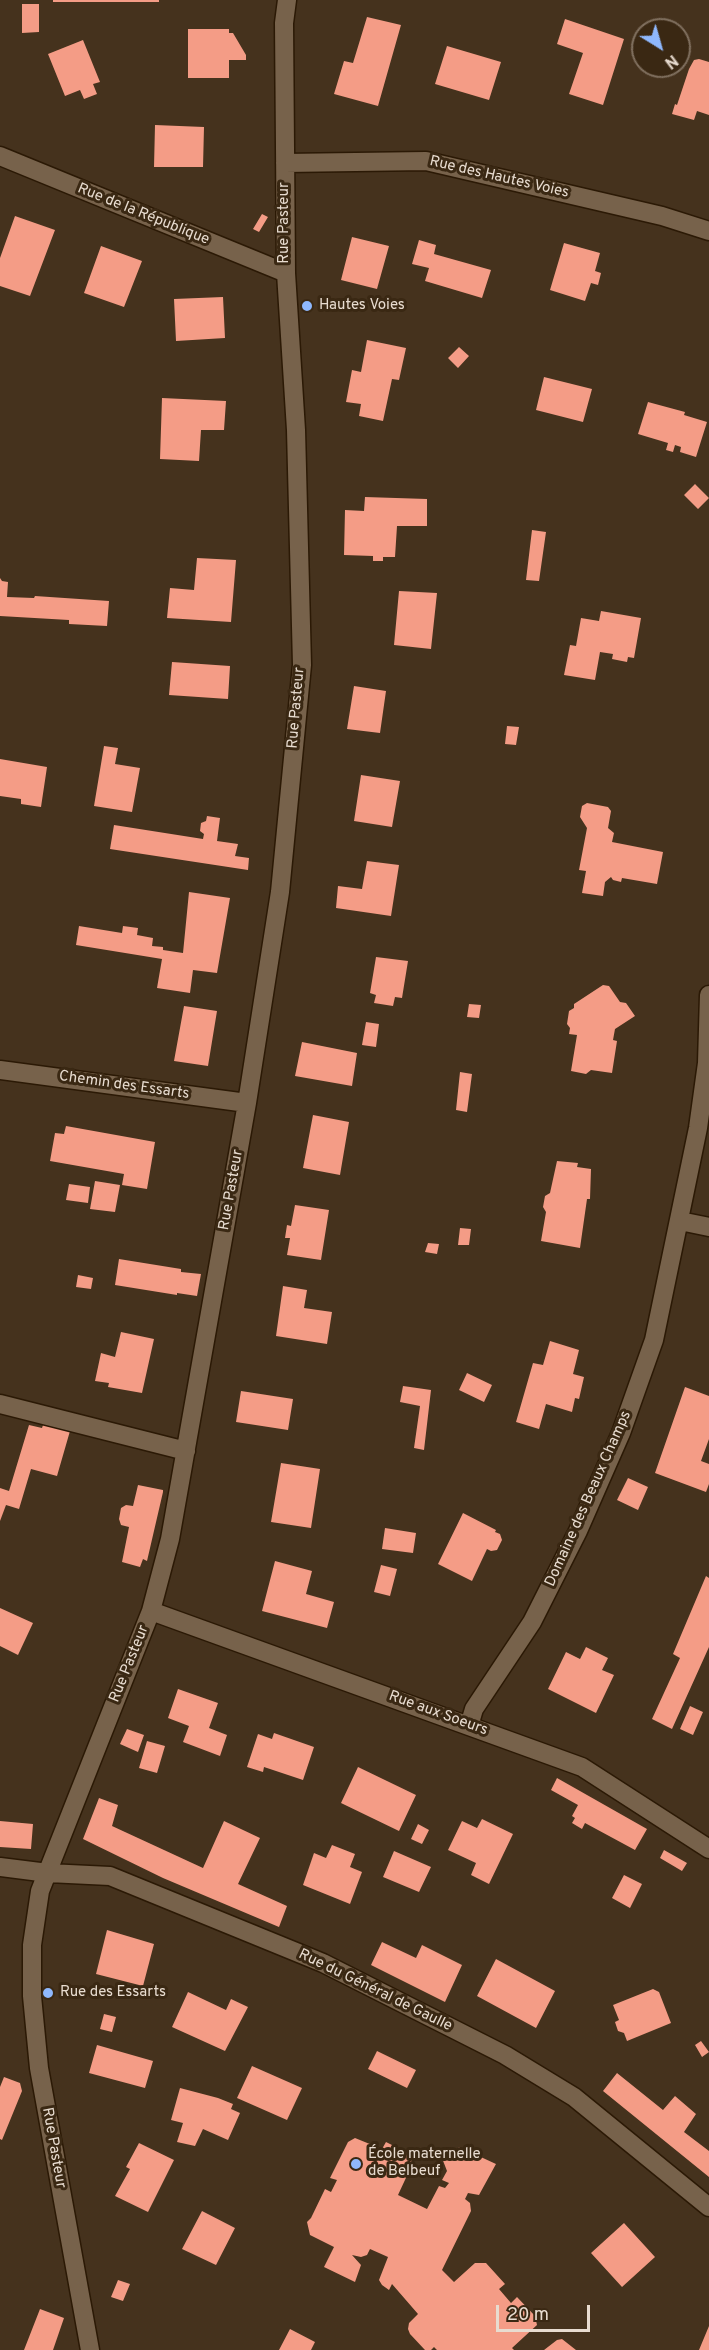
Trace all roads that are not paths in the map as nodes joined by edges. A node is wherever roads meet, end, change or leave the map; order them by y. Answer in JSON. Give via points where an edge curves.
{"nodes":[{"id":1,"x":287,"y":0,"type":"edge"},
{"id":2,"x":0,"y":156,"type":"edge"},
{"id":3,"x":285,"y":163,"type":"junction"},
{"id":4,"x":709,"y":231,"type":"edge"},
{"id":5,"x":286,"y":273,"type":"junction"},
{"id":6,"x":709,"y":995,"type":"edge"},
{"id":7,"x":0,"y":1070,"type":"edge"},
{"id":8,"x":247,"y":1102,"type":"junction"},
{"id":9,"x":680,"y":1221,"type":"junction"},
{"id":10,"x":709,"y":1227,"type":"edge"},
{"id":11,"x":0,"y":1404,"type":"edge"},
{"id":12,"x":186,"y":1451,"type":"junction"},
{"id":13,"x":151,"y":1611,"type":"junction"},
{"id":14,"x":469,"y":1726,"type":"junction"},
{"id":15,"x":709,"y":1849,"type":"edge"},
{"id":16,"x":0,"y":1867,"type":"edge"},
{"id":17,"x":48,"y":1873,"type":"junction"},
{"id":18,"x":709,"y":2207,"type":"edge"},
{"id":19,"x":90,"y":2350,"type":"edge"}],
"edges":[{"from":1,"to":3,"type":"street","name":"Rue Pasteur"},
{"from":2,"to":5,"type":"street","name":"Rue de la République"},
{"from":3,"to":4,"type":"street","name":"Rue des Hautes Voies","via":[[426,161],[662,216]]},
{"from":3,"to":5,"type":"street","name":"Rue Pasteur"},
{"from":5,"to":8,"type":"street","name":"Rue Pasteur","via":[[296,430],[302,665],[280,892]]},
{"from":6,"to":9,"type":"street","name":"Domaine des Beaux Champs","via":[[707,1063]]},
{"from":7,"to":8,"type":"street","name":"Chemin des Essarts"},
{"from":8,"to":12,"type":"street","name":"Rue Pasteur"},
{"from":9,"to":10,"type":"street"},
{"from":9,"to":14,"type":"street","name":"Domaine des Beaux Champs","via":[[654,1340],[621,1433],[532,1622],[474,1709]]},
{"from":11,"to":12,"type":"street"},
{"from":12,"to":13,"type":"street","name":"Rue Pasteur","via":[[170,1539]]},
{"from":13,"to":14,"type":"street","name":"Rue aux Soeurs"},
{"from":13,"to":17,"type":"street","name":"Rue Pasteur"},
{"from":14,"to":15,"type":"street","name":"Rue aux Soeurs","via":[[582,1767]]},
{"from":16,"to":17,"type":"street","name":"Rue du Général de Gaulle"},
{"from":17,"to":18,"type":"street","name":"Rue du Général de Gaulle","via":[[110,1876],[323,1963],[505,2055],[574,2097]]},
{"from":17,"to":19,"type":"street","name":"Rue Pasteur","via":[[40,1891],[35,1927],[32,1996],[39,2068]]}]}
